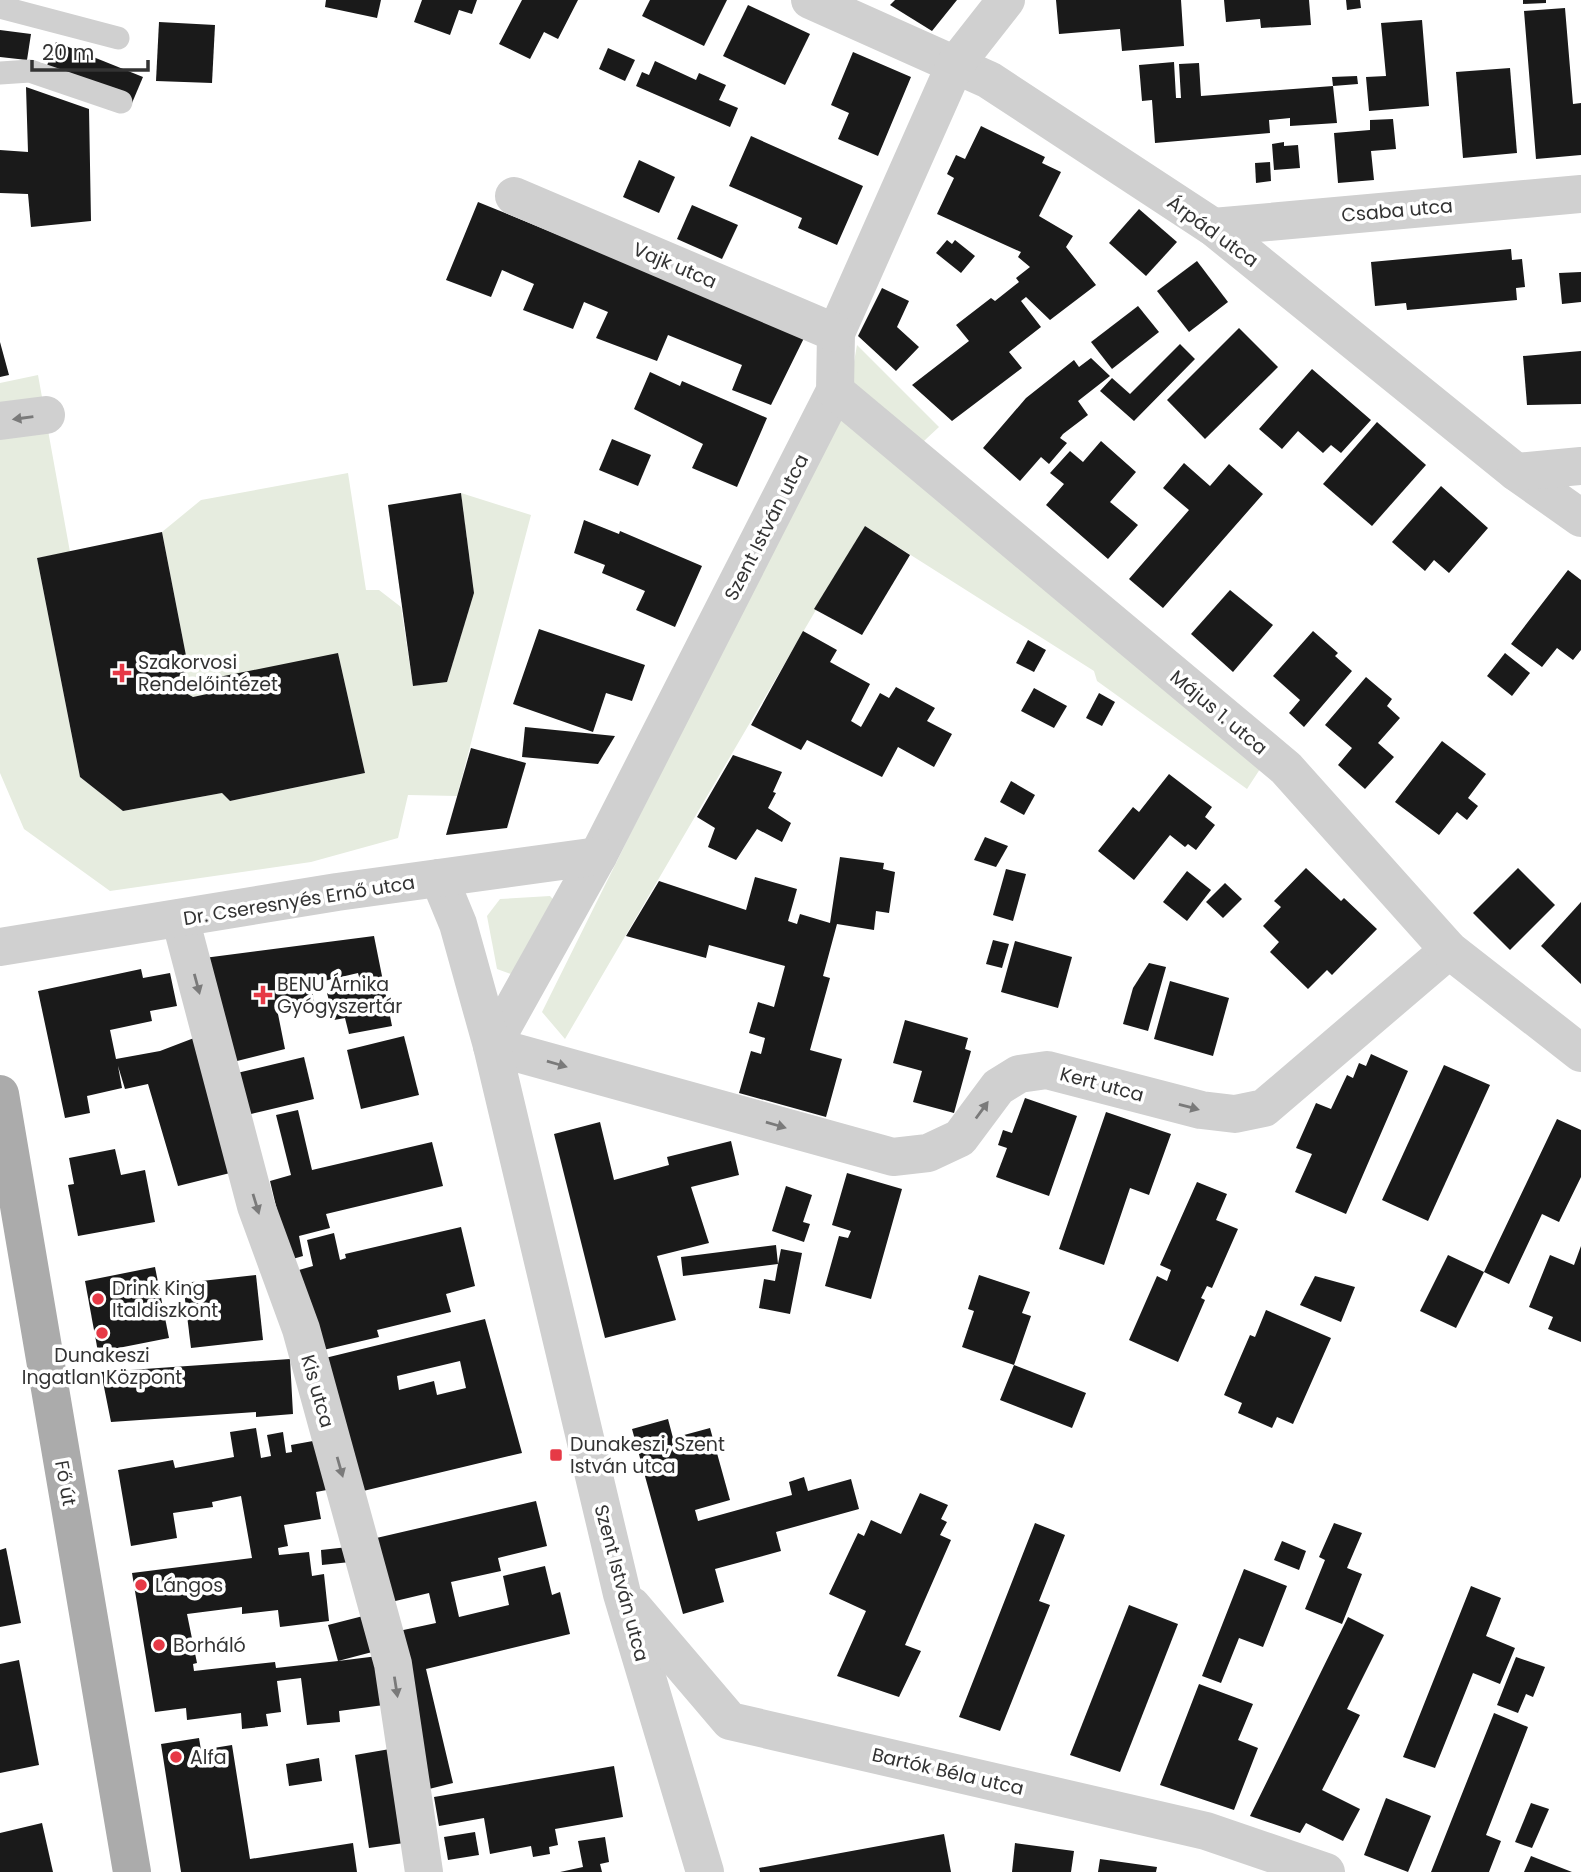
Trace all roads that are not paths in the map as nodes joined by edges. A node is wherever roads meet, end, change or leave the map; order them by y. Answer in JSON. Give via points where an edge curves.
{"nodes":[{"id":1,"x":810,"y":0,"type":"edge"},
{"id":2,"x":1006,"y":0,"type":"edge"},
{"id":3,"x":0,"y":7,"type":"edge"},
{"id":4,"x":118,"y":38,"type":"dead end"},
{"id":5,"x":954,"y":65,"type":"junction"},
{"id":6,"x":0,"y":74,"type":"edge"},
{"id":7,"x":121,"y":102,"type":"dead end"},
{"id":8,"x":1581,"y":194,"type":"edge"},
{"id":9,"x":514,"y":196,"type":"dead end"},
{"id":10,"x":1213,"y":227,"type":"junction"},
{"id":11,"x":836,"y":333,"type":"junction"},
{"id":12,"x":835,"y":391,"type":"junction"},
{"id":13,"x":46,"y":415,"type":"dead end"},
{"id":14,"x":0,"y":421,"type":"edge"},
{"id":15,"x":1581,"y":466,"type":"edge"},
{"id":16,"x":1516,"y":472,"type":"junction"},
{"id":17,"x":1581,"y":518,"type":"edge"},
{"id":18,"x":598,"y":856,"type":"junction"},
{"id":19,"x":439,"y":878,"type":"junction"},
{"id":20,"x":180,"y":918,"type":"junction"},
{"id":21,"x":0,"y":947,"type":"edge"},
{"id":22,"x":1449,"y":950,"type":"junction"},
{"id":23,"x":492,"y":1046,"type":"junction"},
{"id":24,"x":1581,"y":1053,"type":"edge"},
{"id":25,"x":0,"y":1094,"type":"edge"},
{"id":26,"x":622,"y":1594,"type":"junction"},
{"id":27,"x":132,"y":1872,"type":"edge"},
{"id":28,"x":424,"y":1872,"type":"edge"},
{"id":29,"x":705,"y":1872,"type":"edge"},
{"id":30,"x":1326,"y":1872,"type":"edge"}],
"edges":[{"from":1,"to":5,"type":"street","name":"Árpád utca"},
{"from":2,"to":5,"type":"street","name":"Szent István utca"},
{"from":3,"to":4,"type":"lane"},
{"from":5,"to":10,"type":"street","name":"Árpád utca","via":[[989,80]]},
{"from":5,"to":11,"type":"street","name":"Szent István utca"},
{"from":6,"to":7,"type":"lane","via":[[30,71]]},
{"from":8,"to":10,"type":"street","name":"Csaba utca"},
{"from":9,"to":11,"type":"street","name":"Vajk utca"},
{"from":10,"to":16,"type":"street","name":"Árpád utca"},
{"from":11,"to":12,"type":"street","name":"Szent István utca"},
{"from":12,"to":18,"type":"street","name":"Szent István utca"},
{"from":12,"to":22,"type":"street","name":"Május 1. utca","via":[[1286,768]]},
{"from":13,"to":14,"type":"street","one_way":true},
{"from":15,"to":16,"type":"street"},
{"from":16,"to":17,"type":"street","name":"Árpád utca"},
{"from":18,"to":19,"type":"street","name":"Dr. Cseresnyés Ernő utca"},
{"from":18,"to":23,"type":"street","name":"Szent István utca"},
{"from":19,"to":20,"type":"street","name":"Dr. Cseresnyés Ernő utca"},
{"from":19,"to":23,"type":"street","name":"Szent István utca","via":[[458,924]]},
{"from":20,"to":21,"type":"street","name":"Dr. Cseresnyés Ernő utca"},
{"from":20,"to":28,"type":"street","name":"Kis utca","one_way":true,"via":[[256,1206],[301,1329],[393,1664]]},
{"from":23,"to":22,"type":"street","name":"Kert utca","one_way":true,"via":[[893,1157],[928,1153],[961,1138],[999,1087],[1019,1074],[1047,1070],[1201,1110],[1235,1114],[1264,1108]]},
{"from":22,"to":24,"type":"street","name":"Május 1. utca"},
{"from":23,"to":26,"type":"street","name":"Szent István utca"},
{"from":25,"to":27,"type":"main road","name":"Fő út"},
{"from":26,"to":29,"type":"street","name":"Szent István utca"},
{"from":26,"to":30,"type":"street","name":"Bartók Béla utca","via":[[730,1721],[1206,1831]]}]}
